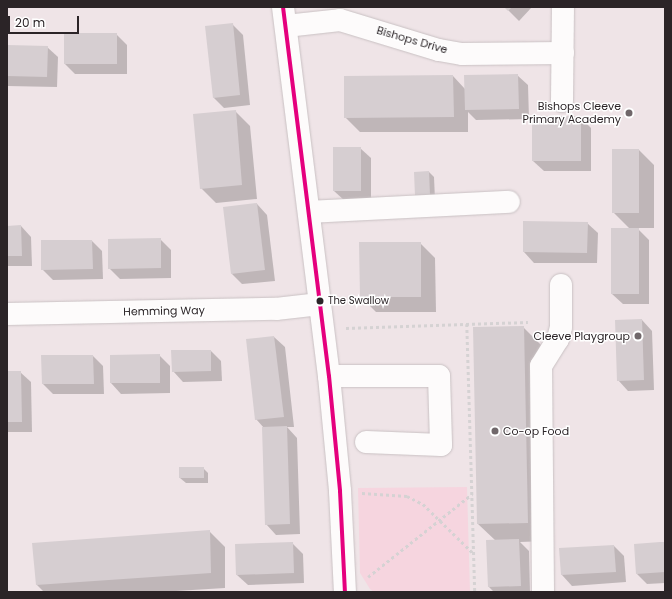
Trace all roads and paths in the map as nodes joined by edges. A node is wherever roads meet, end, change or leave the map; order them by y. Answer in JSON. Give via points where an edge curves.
{"nodes":[{"id":1,"x":563,"y":7,"type":"edge"},
{"id":2,"x":284,"y":16,"type":"edge"},
{"id":3,"x":563,"y":53,"type":"junction"},
{"id":4,"x":562,"y":101,"type":"dead end"},
{"id":5,"x":509,"y":202,"type":"dead end"},
{"id":6,"x":309,"y":212,"type":"junction"},
{"id":7,"x":561,"y":284,"type":"dead end"},
{"id":8,"x":320,"y":304,"type":"junction"},
{"id":9,"x":7,"y":314,"type":"edge"},
{"id":10,"x":528,"y":322,"type":"dead end"},
{"id":11,"x":467,"y":324,"type":"junction"},
{"id":12,"x":323,"y":329,"type":"junction"},
{"id":13,"x":329,"y":376,"type":"junction"},
{"id":14,"x":366,"y":442,"type":"dead end"},
{"id":15,"x":340,"y":492,"type":"junction"},
{"id":16,"x":472,"y":494,"type":"junction"},
{"id":17,"x":442,"y":520,"type":"junction"},
{"id":18,"x":474,"y":553,"type":"junction"},
{"id":19,"x":366,"y":578,"type":"dead end"},
{"id":20,"x":345,"y":592,"type":"edge"},
{"id":21,"x":475,"y":592,"type":"edge"},
{"id":22,"x":543,"y":592,"type":"edge"}],
"edges":[{"from":1,"to":3,"type":"street"},
{"from":2,"to":3,"type":"street","name":"Bishops Drive","via":[[340,20],[439,50],[462,54]]},
{"from":2,"to":6,"type":"street","name":"Bishops Drive"},
{"from":3,"to":4,"type":"street"},
{"from":5,"to":6,"type":"street","via":[[443,203]]},
{"from":6,"to":8,"type":"street","name":"Bishops Drive"},
{"from":7,"to":22,"type":"street","via":[[561,327],[558,339],[541,366]]},
{"from":8,"to":9,"type":"street","name":"Hemming Way","via":[[276,309]]},
{"from":8,"to":12,"type":"street","name":"Bishops Drive"},
{"from":10,"to":11,"type":"path"},
{"from":11,"to":12,"type":"path"},
{"from":11,"to":16,"type":"path"},
{"from":12,"to":13,"type":"street","name":"Bishops Drive"},
{"from":13,"to":14,"type":"street","via":[[438,376],[440,445]]},
{"from":13,"to":15,"type":"street","name":"Bishops Drive"},
{"from":15,"to":17,"type":"path","via":[[407,496],[423,504]]},
{"from":15,"to":20,"type":"street","name":"Bishops Drive"},
{"from":16,"to":17,"type":"path"},
{"from":16,"to":18,"type":"path"},
{"from":17,"to":18,"type":"path"},
{"from":17,"to":19,"type":"path"},
{"from":18,"to":21,"type":"path"}]}
